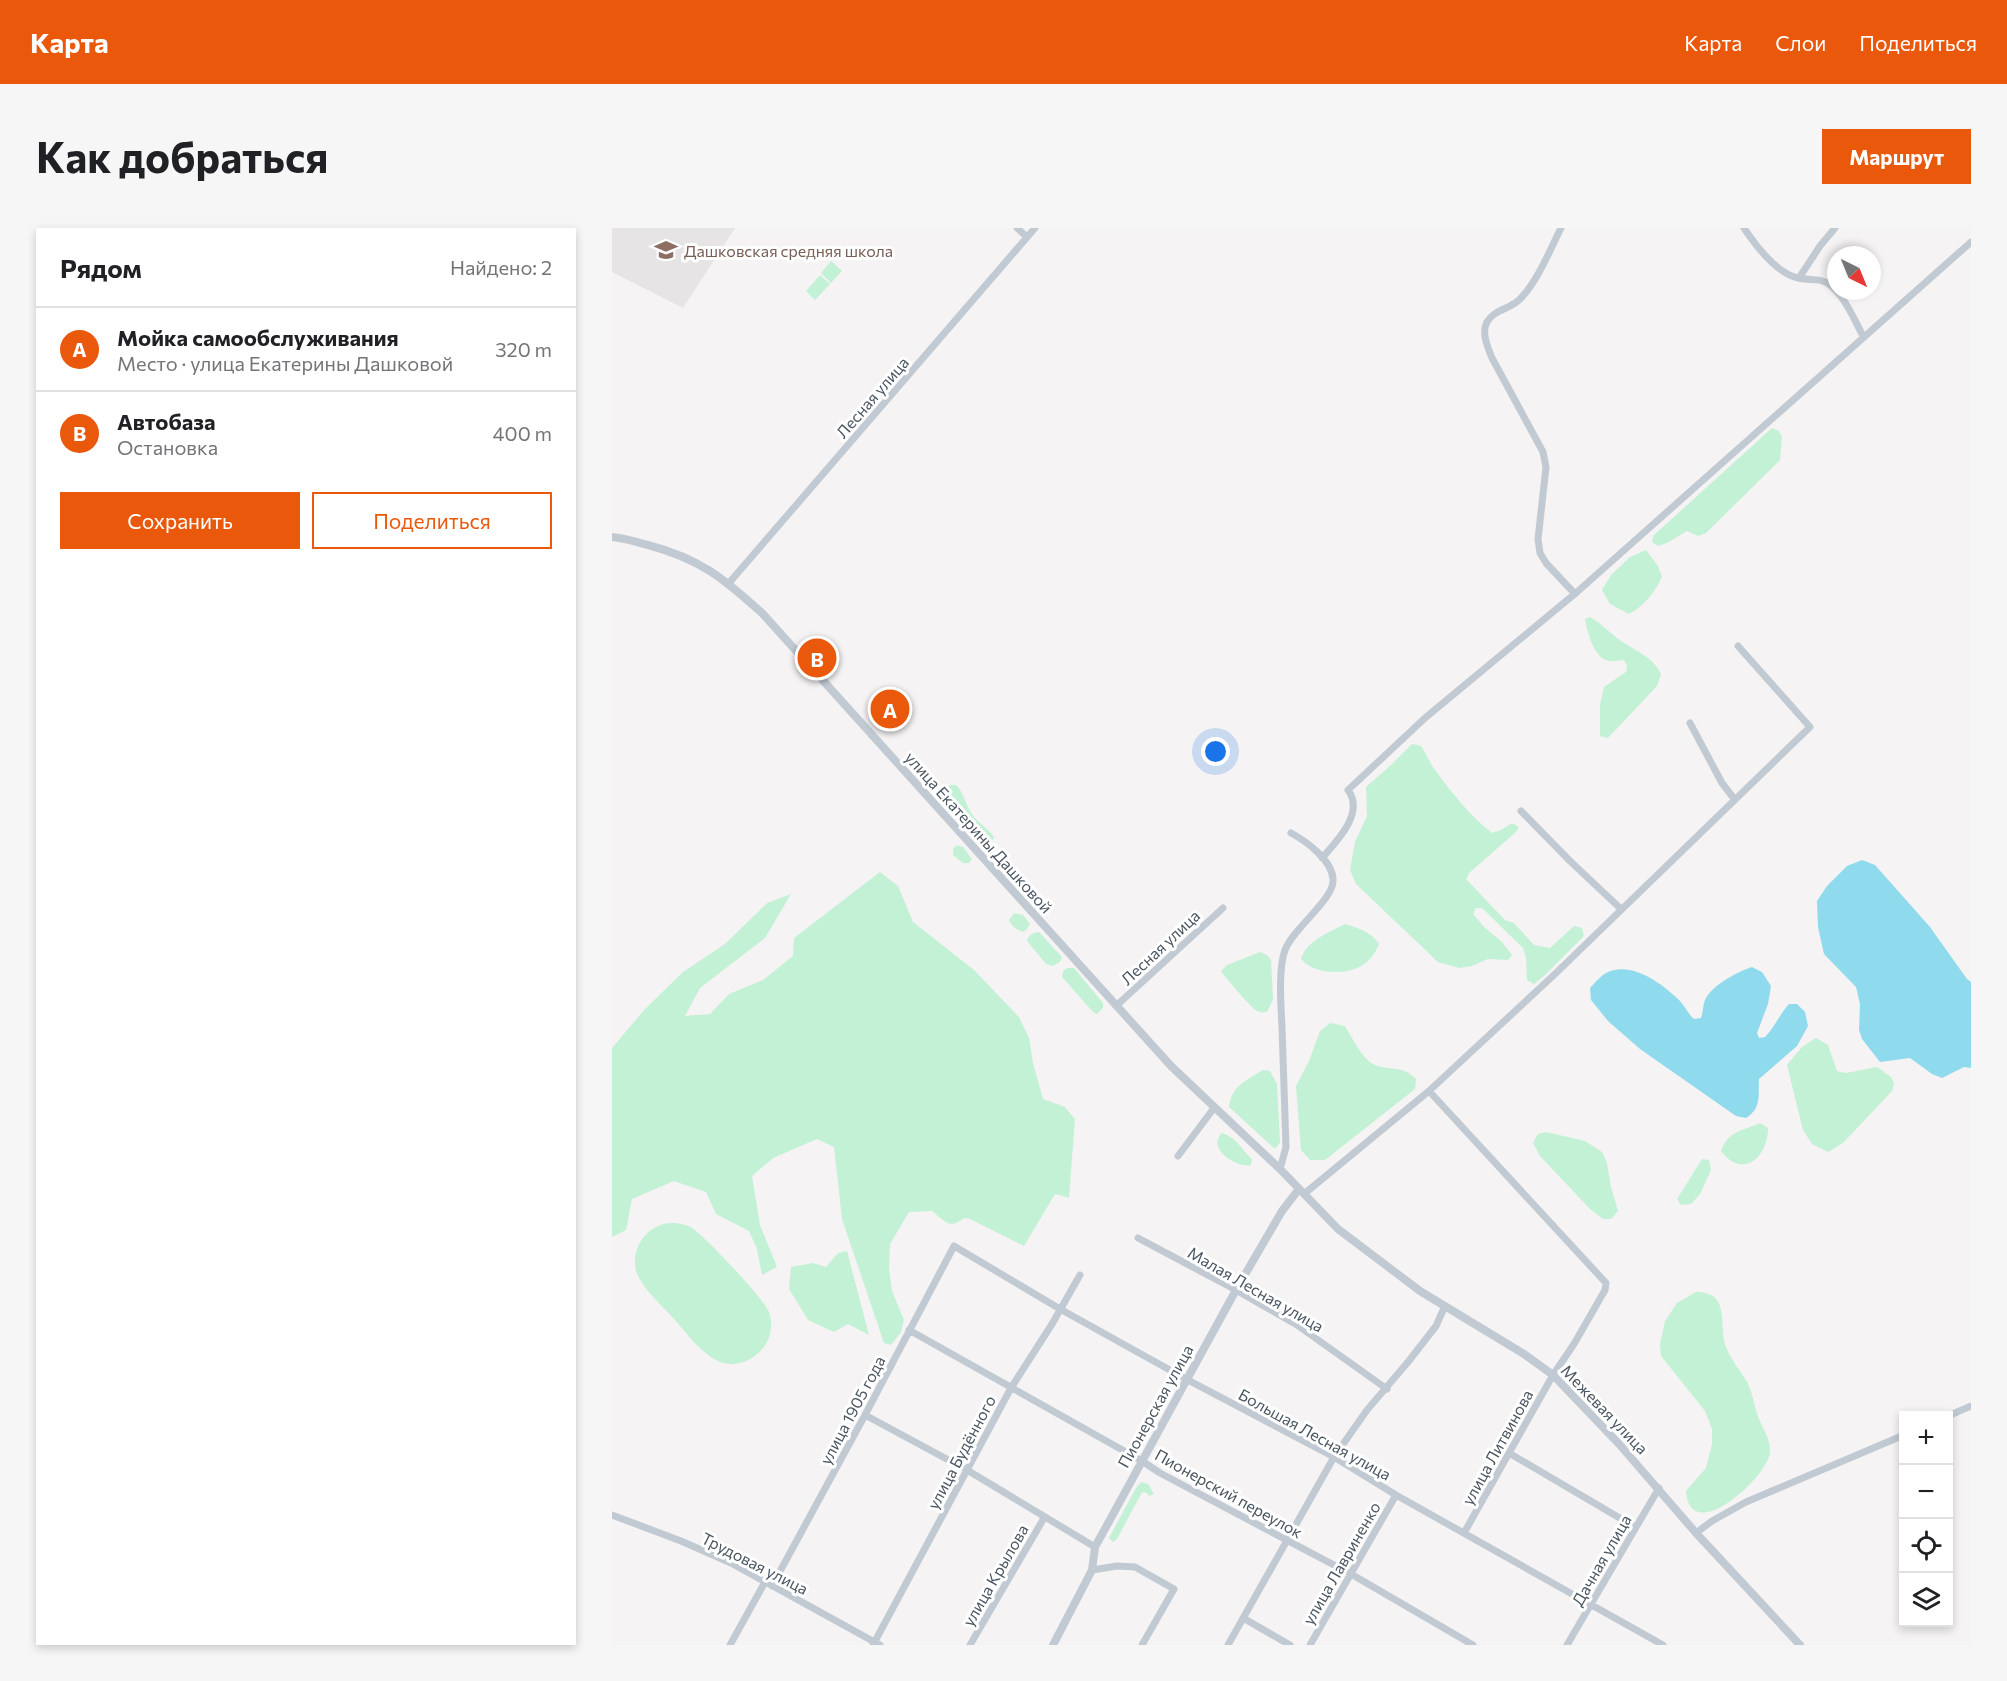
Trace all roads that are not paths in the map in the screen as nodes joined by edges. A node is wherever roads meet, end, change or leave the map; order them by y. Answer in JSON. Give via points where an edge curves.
{"nodes":[{"id":1,"x":1017,"y":228,"type":"edge"},
{"id":2,"x":1035,"y":228,"type":"edge"},
{"id":3,"x":1561,"y":228,"type":"edge"},
{"id":4,"x":1744,"y":228,"type":"edge"},
{"id":5,"x":1835,"y":228,"type":"edge"},
{"id":6,"x":1027,"y":237,"type":"junction"},
{"id":7,"x":1971,"y":242,"type":"edge"},
{"id":8,"x":1799,"y":278,"type":"junction"},
{"id":9,"x":1863,"y":336,"type":"junction"},
{"id":10,"x":612,"y":537,"type":"edge"},
{"id":11,"x":729,"y":583,"type":"junction"},
{"id":12,"x":1575,"y":594,"type":"junction"},
{"id":13,"x":1738,"y":646,"type":"dead end"},
{"id":14,"x":1690,"y":723,"type":"dead end"},
{"id":15,"x":1735,"y":800,"type":"junction"},
{"id":16,"x":1521,"y":811,"type":"dead end"},
{"id":17,"x":1291,"y":833,"type":"dead end"},
{"id":18,"x":1322,"y":858,"type":"junction"},
{"id":19,"x":1223,"y":908,"type":"dead end"},
{"id":20,"x":1622,"y":909,"type":"junction"},
{"id":21,"x":1116,"y":1006,"type":"junction"},
{"id":22,"x":1429,"y":1091,"type":"junction"},
{"id":23,"x":1214,"y":1108,"type":"junction"},
{"id":24,"x":1178,"y":1156,"type":"dead end"},
{"id":25,"x":1280,"y":1169,"type":"junction"},
{"id":26,"x":1301,"y":1191,"type":"junction"},
{"id":27,"x":1138,"y":1238,"type":"dead end"},
{"id":28,"x":954,"y":1246,"type":"joint"},
{"id":29,"x":1080,"y":1275,"type":"dead end"},
{"id":30,"x":1236,"y":1290,"type":"junction"},
{"id":31,"x":1444,"y":1308,"type":"junction"},
{"id":32,"x":1060,"y":1310,"type":"junction"},
{"id":33,"x":909,"y":1330,"type":"junction"},
{"id":34,"x":1553,"y":1375,"type":"junction"},
{"id":35,"x":1186,"y":1379,"type":"junction"},
{"id":36,"x":1011,"y":1388,"type":"junction"},
{"id":37,"x":1386,"y":1389,"type":"junction"},
{"id":38,"x":1971,"y":1406,"type":"edge"},
{"id":39,"x":1953,"y":1414,"type":"edge"},
{"id":40,"x":866,"y":1415,"type":"junction"},
{"id":41,"x":1899,"y":1437,"type":"edge"},
{"id":42,"x":1509,"y":1453,"type":"junction"},
{"id":43,"x":1334,"y":1457,"type":"junction"},
{"id":44,"x":1142,"y":1461,"type":"junction"},
{"id":45,"x":967,"y":1470,"type":"junction"},
{"id":46,"x":1659,"y":1488,"type":"junction"},
{"id":47,"x":1396,"y":1495,"type":"junction"},
{"id":48,"x":612,"y":1515,"type":"edge"},
{"id":49,"x":1044,"y":1518,"type":"junction"},
{"id":50,"x":1635,"y":1527,"type":"junction"},
{"id":51,"x":1464,"y":1533,"type":"junction"},
{"id":52,"x":1696,"y":1533,"type":"junction"},
{"id":53,"x":1286,"y":1540,"type":"junction"},
{"id":54,"x":1095,"y":1547,"type":"junction"},
{"id":55,"x":1092,"y":1570,"type":"junction"},
{"id":56,"x":1351,"y":1574,"type":"junction"},
{"id":57,"x":768,"y":1584,"type":"junction"},
{"id":58,"x":1591,"y":1605,"type":"junction"},
{"id":59,"x":1243,"y":1618,"type":"junction"},
{"id":60,"x":876,"y":1644,"type":"edge"},
{"id":61,"x":730,"y":1645,"type":"edge"},
{"id":62,"x":970,"y":1645,"type":"edge"},
{"id":63,"x":1053,"y":1645,"type":"edge"},
{"id":64,"x":1142,"y":1645,"type":"edge"},
{"id":65,"x":1228,"y":1645,"type":"edge"},
{"id":66,"x":1290,"y":1645,"type":"edge"},
{"id":67,"x":1310,"y":1645,"type":"edge"},
{"id":68,"x":1473,"y":1645,"type":"edge"},
{"id":69,"x":1567,"y":1645,"type":"edge"},
{"id":70,"x":1664,"y":1645,"type":"edge"},
{"id":71,"x":1800,"y":1645,"type":"edge"}],
"edges":[{"from":1,"to":6,"type":"street"},
{"from":2,"to":6,"type":"street","name":"Лесная улица"},
{"from":3,"to":12,"type":"street","via":[[1520,301],[1492,316],[1484,331],[1492,358],[1543,452],[1546,467],[1540,553]]},
{"from":4,"to":8,"type":"street","via":[[1774,264]]},
{"from":5,"to":8,"type":"street"},
{"from":6,"to":11,"type":"street","name":"Лесная улица"},
{"from":7,"to":9,"type":"street"},
{"from":8,"to":9,"type":"street","via":[[1830,285],[1850,310]]},
{"from":9,"to":12,"type":"street"},
{"from":10,"to":11,"type":"street","name":"улица Екатерины Дашковой","via":[[675,553]]},
{"from":11,"to":21,"type":"street","name":"улица Екатерины Дашковой","via":[[762,613]]},
{"from":12,"to":18,"type":"street","via":[[1425,718],[1347,790],[1353,797],[1354,809],[1338,840]]},
{"from":13,"to":15,"type":"street","via":[[1810,727]]},
{"from":14,"to":15,"type":"street"},
{"from":15,"to":20,"type":"street"},
{"from":16,"to":20,"type":"street"},
{"from":17,"to":18,"type":"street"},
{"from":18,"to":25,"type":"street","via":[[1333,880],[1330,893],[1290,938],[1284,952],[1280,993],[1286,1147]]},
{"from":19,"to":21,"type":"street","name":"Лесная улица"},
{"from":20,"to":22,"type":"street"},
{"from":21,"to":23,"type":"street","name":"улица Екатерины Дашковой"},
{"from":22,"to":26,"type":"street"},
{"from":22,"to":34,"type":"street","name":"улица Литвинова","via":[[1606,1283],[1580,1335]]},
{"from":23,"to":24,"type":"street"},
{"from":23,"to":25,"type":"street","name":"улица Екатерины Дашковой"},
{"from":25,"to":26,"type":"street","name":"улица Екатерины Дашковой"},
{"from":26,"to":30,"type":"street","name":"Пионерская улица","via":[[1282,1211]]},
{"from":26,"to":31,"type":"street","name":"Межевая улица","via":[[1338,1229]]},
{"from":27,"to":30,"type":"street","name":"Малая Лесная улица"},
{"from":28,"to":32,"type":"street","name":"Большая Лесная улица"},
{"from":28,"to":33,"type":"street","name":"улица 1905 года"},
{"from":29,"to":32,"type":"street","name":"улица Будённого"},
{"from":30,"to":35,"type":"street","name":"Пионерская улица"},
{"from":30,"to":37,"type":"street","name":"Малая Лесная улица","via":[[1297,1325]]},
{"from":31,"to":34,"type":"street","name":"Межевая улица"},
{"from":31,"to":37,"type":"street","via":[[1436,1326]]},
{"from":32,"to":35,"type":"street","name":"Большая Лесная улица"},
{"from":32,"to":36,"type":"street","name":"улица Будённого"},
{"from":33,"to":36,"type":"street","name":"Пионерский переулок"},
{"from":33,"to":40,"type":"street","name":"улица 1905 года"},
{"from":34,"to":42,"type":"street","name":"улица Литвинова"},
{"from":34,"to":46,"type":"street","name":"Межевая улица"},
{"from":35,"to":43,"type":"street","name":"Большая Лесная улица"},
{"from":35,"to":44,"type":"street","name":"Пионерская улица"},
{"from":36,"to":44,"type":"street","name":"Пионерский переулок"},
{"from":36,"to":45,"type":"street","name":"улица Будённого"},
{"from":37,"to":43,"type":"street"},
{"from":38,"to":39,"type":"street"},
{"from":40,"to":45,"type":"street"},
{"from":40,"to":57,"type":"street","name":"улица 1905 года"},
{"from":41,"to":52,"type":"street","via":[[1746,1502]]},
{"from":42,"to":50,"type":"street"},
{"from":42,"to":51,"type":"street","name":"улица Литвинова"},
{"from":43,"to":47,"type":"street","name":"Большая Лесная улица"},
{"from":43,"to":53,"type":"street"},
{"from":44,"to":53,"type":"street","name":"Пионерский переулок"},
{"from":44,"to":54,"type":"street","name":"Пионерская улица"},
{"from":45,"to":49,"type":"street"},
{"from":45,"to":60,"type":"street","name":"улица Будённого"},
{"from":46,"to":50,"type":"street","name":"Дачная улица"},
{"from":46,"to":52,"type":"street","name":"Межевая улица"},
{"from":47,"to":51,"type":"street","name":"Большая Лесная улица"},
{"from":47,"to":56,"type":"street","name":"улица Лавриненко"},
{"from":48,"to":57,"type":"street","name":"Трудовая улица","via":[[731,1563]]},
{"from":49,"to":54,"type":"street"},
{"from":49,"to":62,"type":"street","name":"улица Крылова"},
{"from":50,"to":58,"type":"street","name":"Дачная улица"},
{"from":51,"to":58,"type":"street","name":"Большая Лесная улица"},
{"from":52,"to":71,"type":"street","name":"Межевая улица"},
{"from":53,"to":56,"type":"street","name":"Пионерский переулок"},
{"from":53,"to":59,"type":"street"},
{"from":54,"to":55,"type":"street","name":"Пионерская улица"},
{"from":55,"to":63,"type":"street","name":"Пионерская улица"},
{"from":55,"to":64,"type":"street","via":[[1135,1567],[1174,1588]]},
{"from":56,"to":67,"type":"street","name":"улица Лавриненко"},
{"from":56,"to":68,"type":"street","name":"Пионерский переулок"},
{"from":57,"to":60,"type":"street","name":"Трудовая улица"},
{"from":57,"to":61,"type":"street","name":"улица 1905 года"},
{"from":58,"to":69,"type":"street","name":"Дачная улица"},
{"from":58,"to":70,"type":"street","name":"Большая Лесная улица"},
{"from":59,"to":65,"type":"street"},
{"from":59,"to":66,"type":"street"}]}
